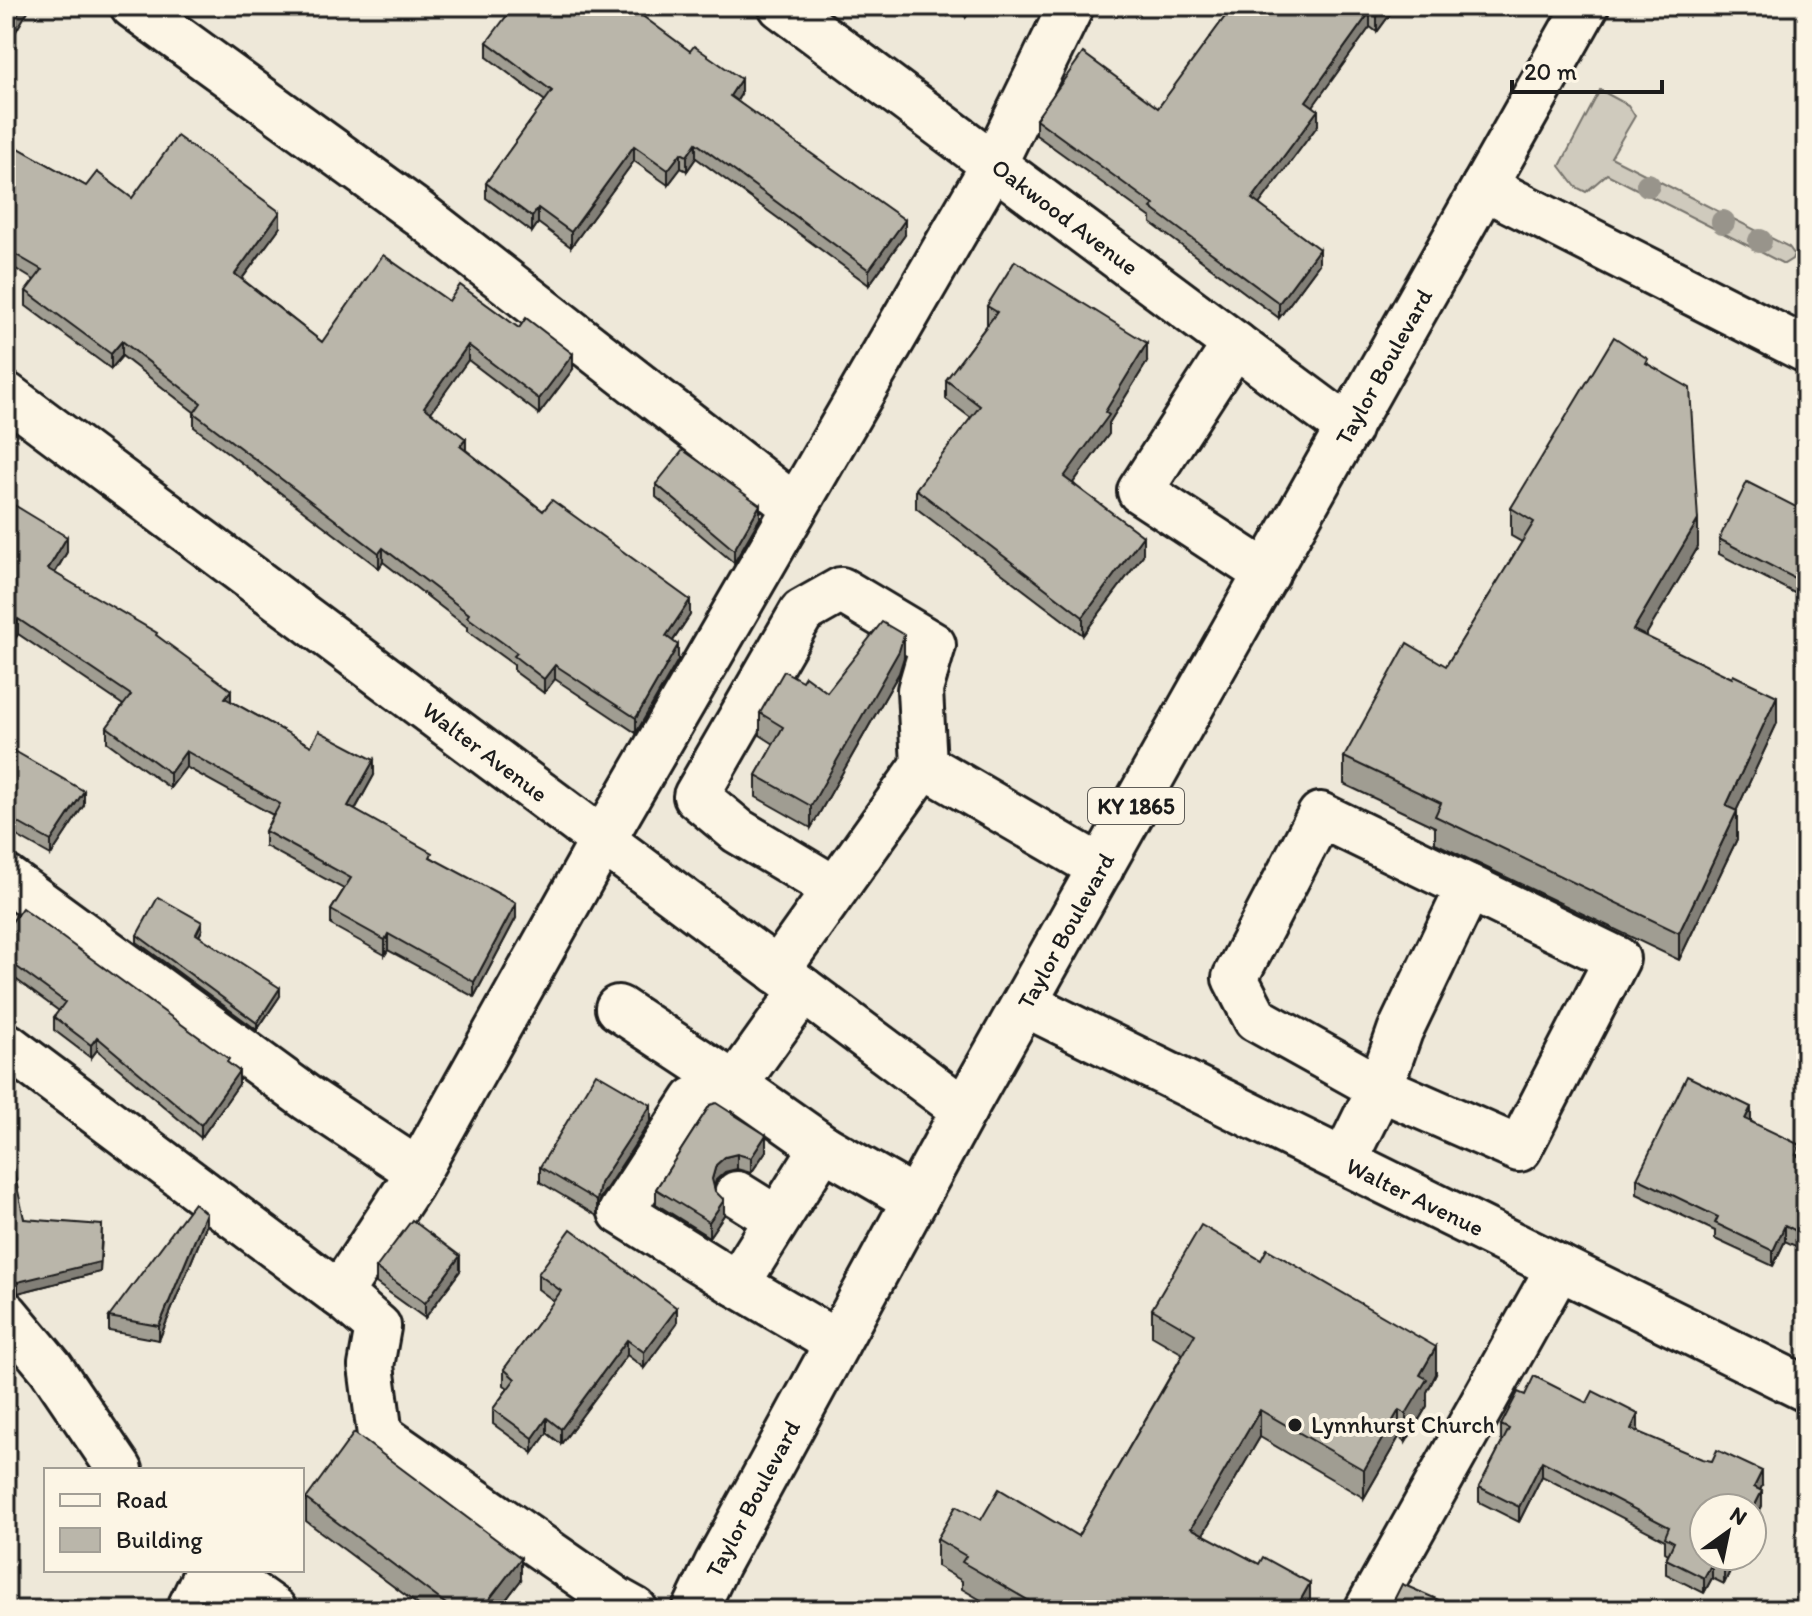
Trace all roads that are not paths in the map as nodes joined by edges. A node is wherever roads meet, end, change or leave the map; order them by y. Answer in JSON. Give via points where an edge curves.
{"nodes":[{"id":1,"x":133,"y":6,"type":"edge"},
{"id":2,"x":781,"y":6,"type":"edge"},
{"id":3,"x":1071,"y":6,"type":"edge"},
{"id":4,"x":1586,"y":6,"type":"edge"},
{"id":5,"x":994,"y":164,"type":"junction"},
{"id":6,"x":1484,"y":187,"type":"junction"},
{"id":7,"x":1235,"y":344,"type":"junction"},
{"id":8,"x":1806,"y":350,"type":"edge"},
{"id":9,"x":6,"y":395,"type":"edge"},
{"id":10,"x":1349,"y":429,"type":"junction"},
{"id":11,"x":795,"y":507,"type":"junction"},
{"id":12,"x":1267,"y":574,"type":"junction"},
{"id":13,"x":924,"y":765,"type":"junction"},
{"id":14,"x":603,"y":840,"type":"junction"},
{"id":15,"x":1101,"y":868,"type":"junction"},
{"id":16,"x":6,"y":878,"type":"edge"},
{"id":17,"x":1469,"y":887,"type":"junction"},
{"id":18,"x":835,"y":889,"type":"junction"},
{"id":19,"x":790,"y":981,"type":"junction"},
{"id":20,"x":1025,"y":1004,"type":"junction"},
{"id":21,"x":618,"y":1008,"type":"dead end"},
{"id":22,"x":6,"y":1045,"type":"edge"},
{"id":23,"x":735,"y":1085,"type":"junction"},
{"id":24,"x":1380,"y":1088,"type":"junction"},
{"id":25,"x":964,"y":1110,"type":"junction"},
{"id":26,"x":823,"y":1147,"type":"junction"},
{"id":27,"x":1344,"y":1161,"type":"junction"},
{"id":28,"x":418,"y":1171,"type":"junction"},
{"id":29,"x":737,"y":1194,"type":"dead end"},
{"id":30,"x":915,"y":1200,"type":"junction"},
{"id":31,"x":777,"y":1219,"type":"junction"},
{"id":32,"x":1559,"y":1267,"type":"junction"},
{"id":33,"x":737,"y":1284,"type":"junction"},
{"id":34,"x":339,"y":1294,"type":"junction"},
{"id":35,"x":6,"y":1314,"type":"edge"},
{"id":36,"x":837,"y":1343,"type":"junction"},
{"id":37,"x":1806,"y":1389,"type":"edge"},
{"id":38,"x":119,"y":1468,"type":"edge"},
{"id":39,"x":207,"y":1572,"type":"edge"},
{"id":40,"x":221,"y":1572,"type":"edge"},
{"id":41,"x":189,"y":1610,"type":"edge"},
{"id":42,"x":274,"y":1610,"type":"edge"},
{"id":43,"x":635,"y":1610,"type":"edge"},
{"id":44,"x":695,"y":1610,"type":"edge"},
{"id":45,"x":1367,"y":1610,"type":"edge"}],
"edges":[{"from":1,"to":11,"type":"street","via":[[417,212]]},
{"from":2,"to":5,"type":"street","name":"Oakwood Avenue"},
{"from":3,"to":5,"type":"street"},
{"from":4,"to":6,"type":"street","name":"Taylor Boulevard","number":"KY 1865"},
{"from":5,"to":7,"type":"street","name":"Oakwood Avenue"},
{"from":5,"to":11,"type":"street"},
{"from":6,"to":8,"type":"street"},
{"from":6,"to":10,"type":"street","name":"Taylor Boulevard","number":"KY 1865"},
{"from":7,"to":10,"type":"street","name":"Oakwood Avenue"},
{"from":7,"to":12,"type":"street","via":[[1140,491]]},
{"from":9,"to":14,"type":"street","name":"Walter Avenue"},
{"from":10,"to":12,"type":"street","name":"Taylor Boulevard","number":"KY 1865"},
{"from":11,"to":14,"type":"street"},
{"from":12,"to":15,"type":"street","name":"Taylor Boulevard","number":"KY 1865"},
{"from":13,"to":15,"type":"street"},
{"from":13,"to":18,"type":"street"},
{"from":13,"to":18,"type":"street","via":[[920,690],[933,645],[841,590],[802,612],[696,796],[738,831]]},
{"from":14,"to":19,"type":"street","name":"Walter Avenue"},
{"from":14,"to":28,"type":"street"},
{"from":15,"to":20,"type":"street","name":"Taylor Boulevard","number":"KY 1865"},
{"from":16,"to":28,"type":"street","via":[[307,1098]]},
{"from":17,"to":24,"type":"street","via":[[1400,1031]]},
{"from":17,"to":24,"type":"street","via":[[1617,959],[1519,1149]]},
{"from":17,"to":24,"type":"street","via":[[1320,815],[1235,978],[1256,1019]]},
{"from":18,"to":19,"type":"street"},
{"from":19,"to":23,"type":"street"},
{"from":19,"to":25,"type":"street","name":"Walter Avenue"},
{"from":20,"to":25,"type":"street","name":"Taylor Boulevard","number":"KY 1865"},
{"from":20,"to":27,"type":"street","name":"Walter Avenue"},
{"from":21,"to":23,"type":"street"},
{"from":22,"to":34,"type":"street"},
{"from":23,"to":26,"type":"street"},
{"from":23,"to":33,"type":"street","via":[[694,1100],[669,1152],[621,1212]]},
{"from":24,"to":27,"type":"street"},
{"from":25,"to":30,"type":"street","name":"Taylor Boulevard","number":"KY 1865"},
{"from":26,"to":30,"type":"street"},
{"from":26,"to":31,"type":"street"},
{"from":27,"to":32,"type":"street","name":"Walter Avenue"},
{"from":28,"to":34,"type":"street"},
{"from":29,"to":31,"type":"street"},
{"from":30,"to":36,"type":"street","name":"Taylor Boulevard","number":"KY 1865"},
{"from":31,"to":33,"type":"street"},
{"from":32,"to":37,"type":"street","name":"Walter Avenue"},
{"from":32,"to":45,"type":"street"},
{"from":33,"to":36,"type":"street"},
{"from":34,"to":43,"type":"street","via":[[378,1327],[371,1366],[380,1435]]},
{"from":35,"to":38,"type":"street","via":[[51,1368]]},
{"from":36,"to":44,"type":"street","name":"Taylor Boulevard","number":"KY 1865"},
{"from":39,"to":41,"type":"street"},
{"from":40,"to":42,"type":"street"}]}
